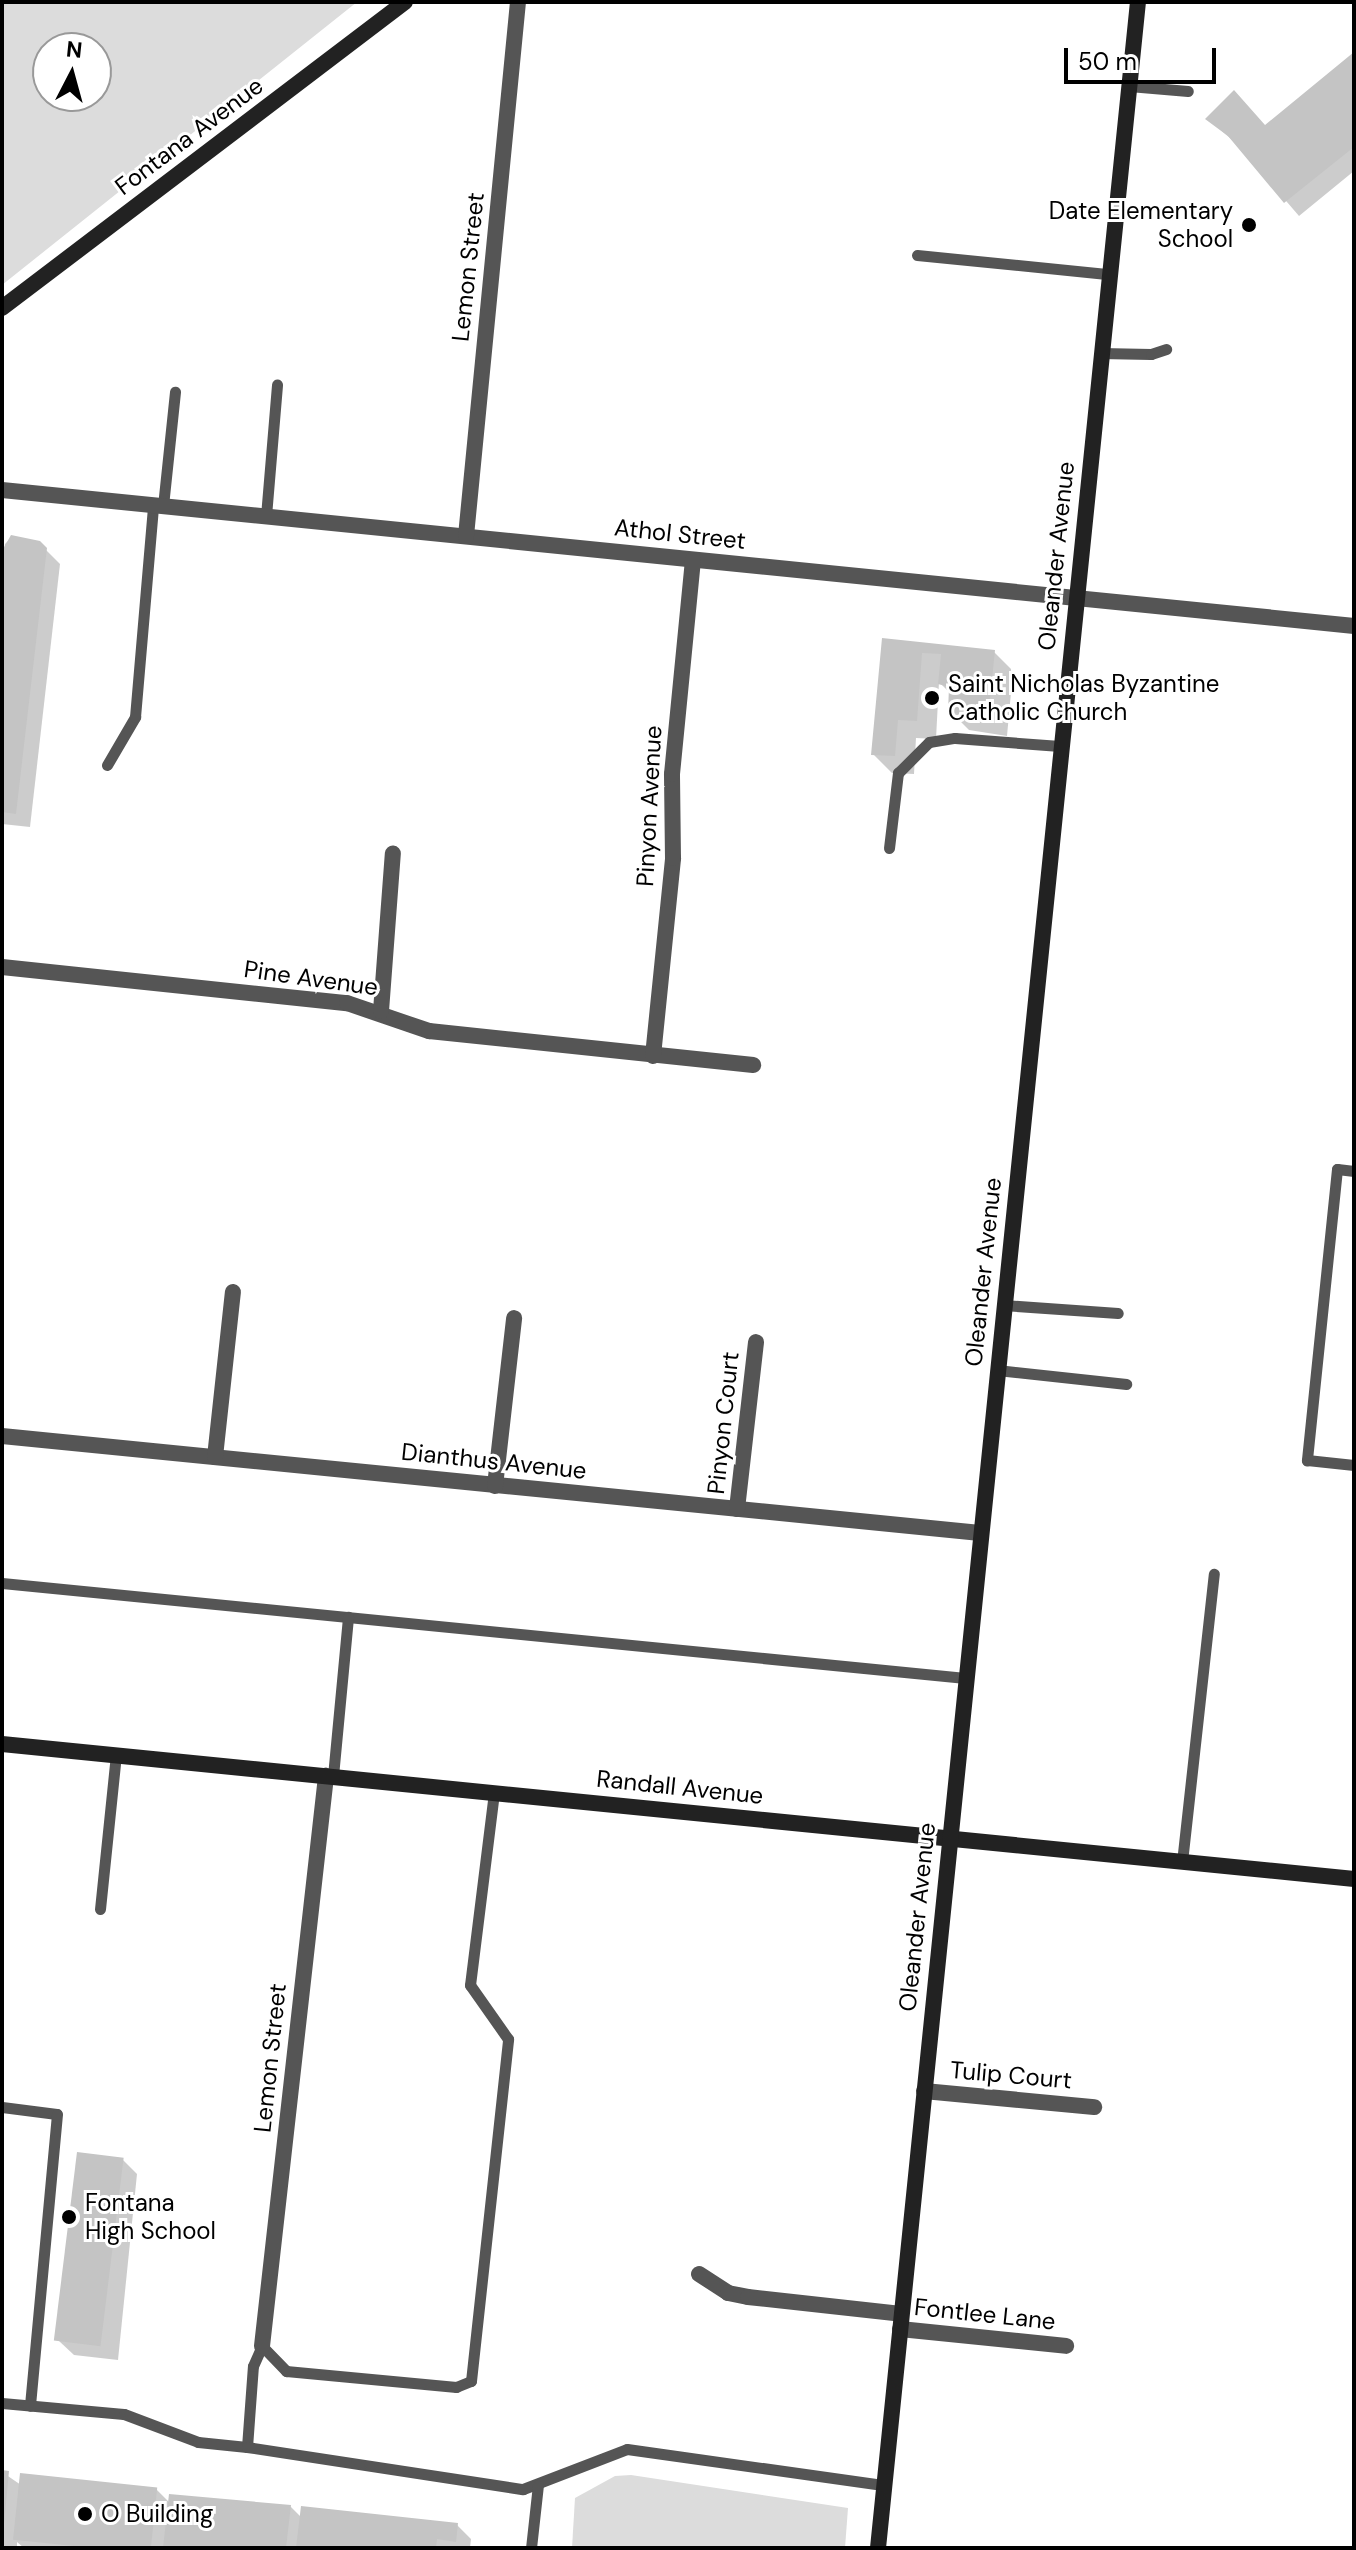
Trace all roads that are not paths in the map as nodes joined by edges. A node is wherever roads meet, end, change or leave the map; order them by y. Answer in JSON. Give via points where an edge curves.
{"nodes":[{"id":1,"x":405,"y":2,"type":"edge"},
{"id":2,"x":518,"y":2,"type":"edge"},
{"id":3,"x":1138,"y":2,"type":"edge"},
{"id":4,"x":1129,"y":86,"type":"junction"},
{"id":5,"x":1188,"y":91,"type":"dead end"},
{"id":6,"x":917,"y":255,"type":"dead end"},
{"id":7,"x":1109,"y":274,"type":"junction"},
{"id":8,"x":2,"y":308,"type":"edge"},
{"id":9,"x":1166,"y":349,"type":"dead end"},
{"id":10,"x":1100,"y":353,"type":"junction"},
{"id":11,"x":277,"y":384,"type":"dead end"},
{"id":12,"x":175,"y":392,"type":"dead end"},
{"id":13,"x":2,"y":490,"type":"edge"},
{"id":14,"x":158,"y":505,"type":"junction"},
{"id":15,"x":266,"y":516,"type":"junction"},
{"id":16,"x":466,"y":536,"type":"junction"},
{"id":17,"x":693,"y":560,"type":"junction"},
{"id":18,"x":1075,"y":598,"type":"junction"},
{"id":19,"x":1354,"y":626,"type":"edge"},
{"id":20,"x":1060,"y":746,"type":"junction"},
{"id":21,"x":107,"y":765,"type":"dead end"},
{"id":22,"x":889,"y":848,"type":"dead end"},
{"id":23,"x":393,"y":853,"type":"dead end"},
{"id":24,"x":2,"y":967,"type":"edge"},
{"id":25,"x":381,"y":1011,"type":"junction"},
{"id":26,"x":653,"y":1056,"type":"junction"},
{"id":27,"x":753,"y":1065,"type":"dead end"},
{"id":28,"x":1354,"y":1171,"type":"edge"},
{"id":29,"x":233,"y":1292,"type":"dead end"},
{"id":30,"x":1003,"y":1305,"type":"junction"},
{"id":31,"x":1118,"y":1313,"type":"dead end"},
{"id":32,"x":514,"y":1318,"type":"dead end"},
{"id":33,"x":756,"y":1342,"type":"dead end"},
{"id":34,"x":997,"y":1370,"type":"junction"},
{"id":35,"x":1126,"y":1384,"type":"dead end"},
{"id":36,"x":2,"y":1436,"type":"edge"},
{"id":37,"x":215,"y":1457,"type":"junction"},
{"id":38,"x":1354,"y":1465,"type":"edge"},
{"id":39,"x":495,"y":1486,"type":"junction"},
{"id":40,"x":737,"y":1509,"type":"junction"},
{"id":41,"x":980,"y":1533,"type":"junction"},
{"id":42,"x":1214,"y":1574,"type":"dead end"},
{"id":43,"x":2,"y":1583,"type":"edge"},
{"id":44,"x":348,"y":1617,"type":"junction"},
{"id":45,"x":965,"y":1678,"type":"junction"},
{"id":46,"x":2,"y":1744,"type":"edge"},
{"id":47,"x":116,"y":1755,"type":"junction"},
{"id":48,"x":330,"y":1776,"type":"junction"},
{"id":49,"x":494,"y":1792,"type":"junction"},
{"id":50,"x":949,"y":1837,"type":"junction"},
{"id":51,"x":1182,"y":1862,"type":"junction"},
{"id":52,"x":1354,"y":1879,"type":"edge"},
{"id":53,"x":100,"y":1909,"type":"dead end"},
{"id":54,"x":924,"y":2091,"type":"junction"},
{"id":55,"x":2,"y":2107,"type":"edge"},
{"id":56,"x":1094,"y":2107,"type":"dead end"},
{"id":57,"x":699,"y":2274,"type":"dead end"},
{"id":58,"x":901,"y":2322,"type":"junction"},
{"id":59,"x":262,"y":2346,"type":"junction"},
{"id":60,"x":1066,"y":2346,"type":"dead end"},
{"id":61,"x":2,"y":2403,"type":"edge"},
{"id":62,"x":30,"y":2406,"type":"junction"},
{"id":63,"x":247,"y":2447,"type":"junction"},
{"id":64,"x":538,"y":2485,"type":"junction"},
{"id":65,"x":884,"y":2485,"type":"junction"},
{"id":66,"x":531,"y":2548,"type":"edge"},
{"id":67,"x":878,"y":2548,"type":"edge"}],
"edges":[{"from":1,"to":8,"type":"street","name":"Fontana Avenue"},
{"from":2,"to":16,"type":"street","name":"Lemon Street"},
{"from":3,"to":4,"type":"street","name":"Oleander Avenue"},
{"from":4,"to":5,"type":"lane"},
{"from":4,"to":7,"type":"street","name":"Oleander Avenue"},
{"from":6,"to":7,"type":"lane"},
{"from":7,"to":10,"type":"street","name":"Oleander Avenue"},
{"from":9,"to":10,"type":"lane","via":[[1151,354]]},
{"from":10,"to":18,"type":"street","name":"Oleander Avenue"},
{"from":11,"to":15,"type":"lane"},
{"from":12,"to":14,"type":"lane"},
{"from":13,"to":14,"type":"street","name":"Athol Street"},
{"from":14,"to":15,"type":"street","name":"Athol Street"},
{"from":14,"to":21,"type":"lane","via":[[135,717]]},
{"from":15,"to":16,"type":"street","name":"Athol Street"},
{"from":16,"to":17,"type":"street","name":"Athol Street"},
{"from":17,"to":18,"type":"street","name":"Athol Street"},
{"from":17,"to":26,"type":"street","name":"Pinyon Avenue"},
{"from":18,"to":19,"type":"street","name":"Athol Street"},
{"from":18,"to":20,"type":"street","name":"Oleander Avenue"},
{"from":20,"to":22,"type":"lane","via":[[955,738],[929,742],[898,773]]},
{"from":20,"to":30,"type":"street","name":"Oleander Avenue"},
{"from":23,"to":25,"type":"street"},
{"from":24,"to":25,"type":"street","name":"Pine Avenue","via":[[347,1003]]},
{"from":25,"to":26,"type":"street","name":"Pine Avenue","via":[[429,1031]]},
{"from":26,"to":27,"type":"street","name":"Pine Avenue"},
{"from":28,"to":38,"type":"lane","via":[[1337,1169],[1307,1460]]},
{"from":29,"to":37,"type":"street"},
{"from":30,"to":31,"type":"lane"},
{"from":30,"to":34,"type":"street","name":"Oleander Avenue"},
{"from":32,"to":39,"type":"street"},
{"from":33,"to":40,"type":"street","name":"Pinyon Court"},
{"from":34,"to":35,"type":"lane"},
{"from":34,"to":41,"type":"street","name":"Oleander Avenue"},
{"from":36,"to":37,"type":"street","name":"Dianthus Avenue"},
{"from":37,"to":39,"type":"street","name":"Dianthus Avenue"},
{"from":39,"to":40,"type":"street","name":"Dianthus Avenue"},
{"from":40,"to":41,"type":"street","name":"Dianthus Avenue"},
{"from":41,"to":45,"type":"street","name":"Oleander Avenue"},
{"from":42,"to":51,"type":"lane"},
{"from":43,"to":44,"type":"lane"},
{"from":44,"to":45,"type":"lane"},
{"from":44,"to":48,"type":"lane"},
{"from":45,"to":50,"type":"street","name":"Oleander Avenue"},
{"from":46,"to":47,"type":"street","name":"Randall Avenue"},
{"from":47,"to":48,"type":"street","name":"Randall Avenue"},
{"from":47,"to":53,"type":"lane"},
{"from":48,"to":49,"type":"street","name":"Randall Avenue"},
{"from":48,"to":59,"type":"street","name":"Lemon Street"},
{"from":49,"to":50,"type":"street","name":"Randall Avenue"},
{"from":49,"to":59,"type":"lane","via":[[470,1985],[508,2039],[471,2381],[456,2387],[286,2371]]},
{"from":50,"to":51,"type":"street","name":"Randall Avenue"},
{"from":50,"to":54,"type":"street","name":"Oleander Avenue"},
{"from":51,"to":52,"type":"street","name":"Randall Avenue"},
{"from":54,"to":56,"type":"street","name":"Tulip Court"},
{"from":54,"to":58,"type":"street","name":"Oleander Avenue"},
{"from":55,"to":62,"type":"lane","via":[[57,2114]]},
{"from":57,"to":58,"type":"street","name":"Fontlee Lane","via":[[728,2293]]},
{"from":58,"to":60,"type":"street","name":"Fontlee Lane"},
{"from":58,"to":65,"type":"street","name":"Oleander Avenue"},
{"from":59,"to":63,"type":"lane","via":[[253,2366]]},
{"from":61,"to":62,"type":"lane"},
{"from":62,"to":63,"type":"lane","via":[[124,2414],[198,2442]]},
{"from":63,"to":64,"type":"lane","via":[[523,2489]]},
{"from":64,"to":65,"type":"lane","via":[[627,2449]]},
{"from":64,"to":66,"type":"lane"},
{"from":65,"to":67,"type":"street","name":"Oleander Avenue"}]}
